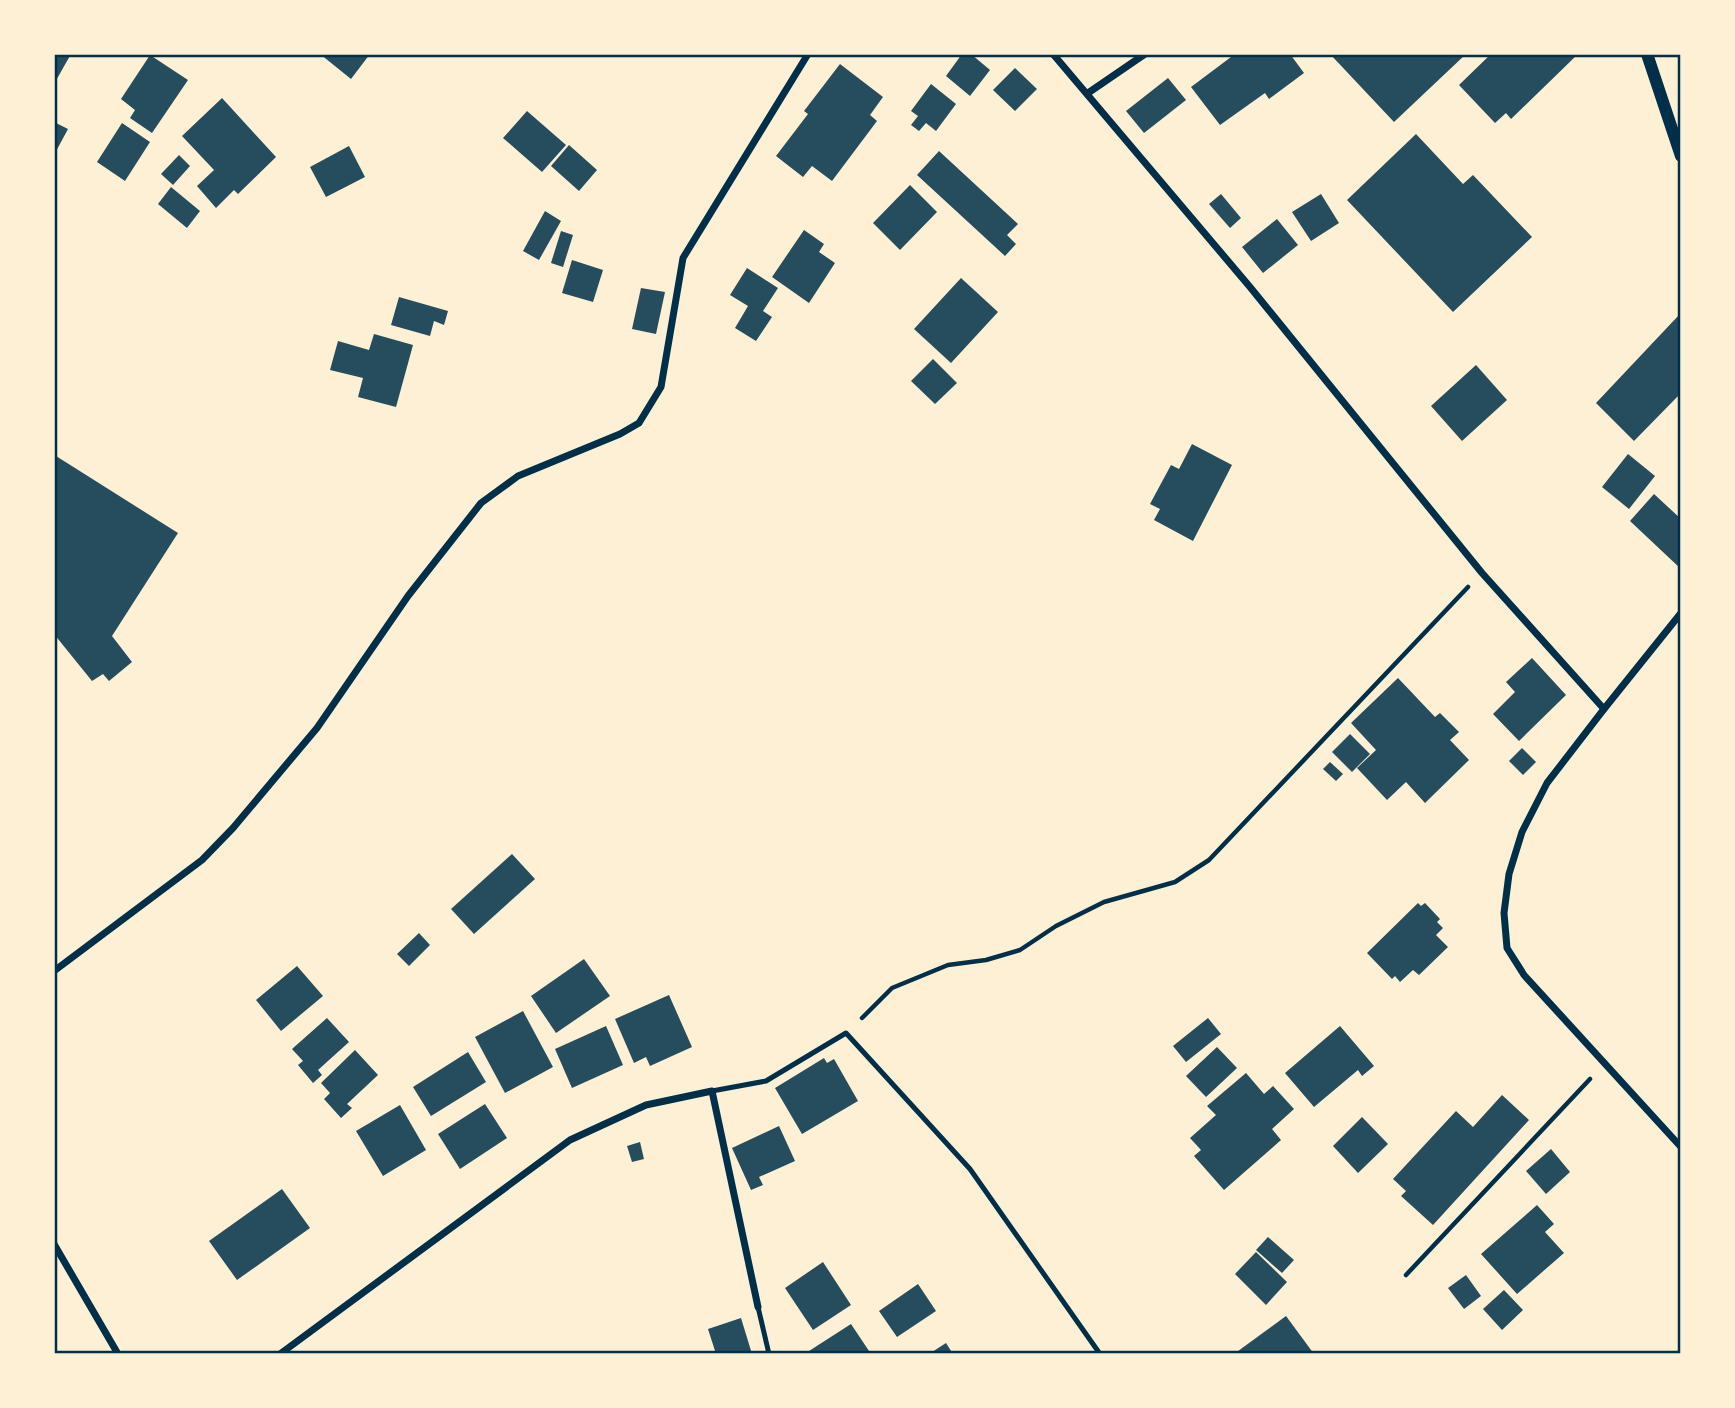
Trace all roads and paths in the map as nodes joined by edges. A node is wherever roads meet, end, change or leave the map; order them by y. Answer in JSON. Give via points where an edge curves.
{"nodes":[{"id":1,"x":808,"y":54,"type":"edge"},
{"id":2,"x":1053,"y":54,"type":"edge"},
{"id":3,"x":1145,"y":54,"type":"edge"},
{"id":4,"x":1647,"y":54,"type":"edge"},
{"id":5,"x":1088,"y":93,"type":"junction"},
{"id":6,"x":1681,"y":156,"type":"edge"},
{"id":7,"x":1482,"y":573,"type":"junction"},
{"id":8,"x":1681,"y":613,"type":"edge"},
{"id":9,"x":1604,"y":709,"type":"junction"},
{"id":10,"x":54,"y":971,"type":"edge"},
{"id":11,"x":846,"y":1033,"type":"junction"},
{"id":12,"x":1604,"y":1063,"type":"junction"},
{"id":13,"x":712,"y":1091,"type":"junction"},
{"id":14,"x":1681,"y":1147,"type":"edge"},
{"id":15,"x":54,"y":1244,"type":"edge"},
{"id":16,"x":1406,"y":1275,"type":"dead end"},
{"id":17,"x":758,"y":1307,"type":"joint"},
{"id":18,"x":118,"y":1354,"type":"edge"},
{"id":19,"x":280,"y":1354,"type":"edge"},
{"id":20,"x":769,"y":1354,"type":"edge"},
{"id":21,"x":1100,"y":1354,"type":"edge"}],
"edges":[{"from":1,"to":10,"type":"street","via":[[683,258],[661,387],[639,423],[518,476],[481,503],[408,596],[317,729],[233,828],[202,860]]},
{"from":2,"to":5,"type":"street"},
{"from":3,"to":5,"type":"street"},
{"from":4,"to":6,"type":"street"},
{"from":5,"to":7,"type":"street"},
{"from":7,"to":9,"type":"street"},
{"from":7,"to":11,"type":"path","via":[[1209,860],[1175,882],[1104,902],[1020,950],[948,965],[892,988]]},
{"from":8,"to":9,"type":"street"},
{"from":9,"to":12,"type":"street","via":[[1548,783],[1522,832],[1508,874],[1504,913],[1507,947],[1524,975]]},
{"from":11,"to":13,"type":"lane","via":[[766,1081]]},
{"from":11,"to":21,"type":"lane","via":[[970,1170]]},
{"from":12,"to":14,"type":"street"},
{"from":12,"to":16,"type":"path"},
{"from":13,"to":17,"type":"street"},
{"from":13,"to":19,"type":"street","via":[[646,1105],[570,1140]]},
{"from":15,"to":18,"type":"street"},
{"from":17,"to":20,"type":"lane"}]}
